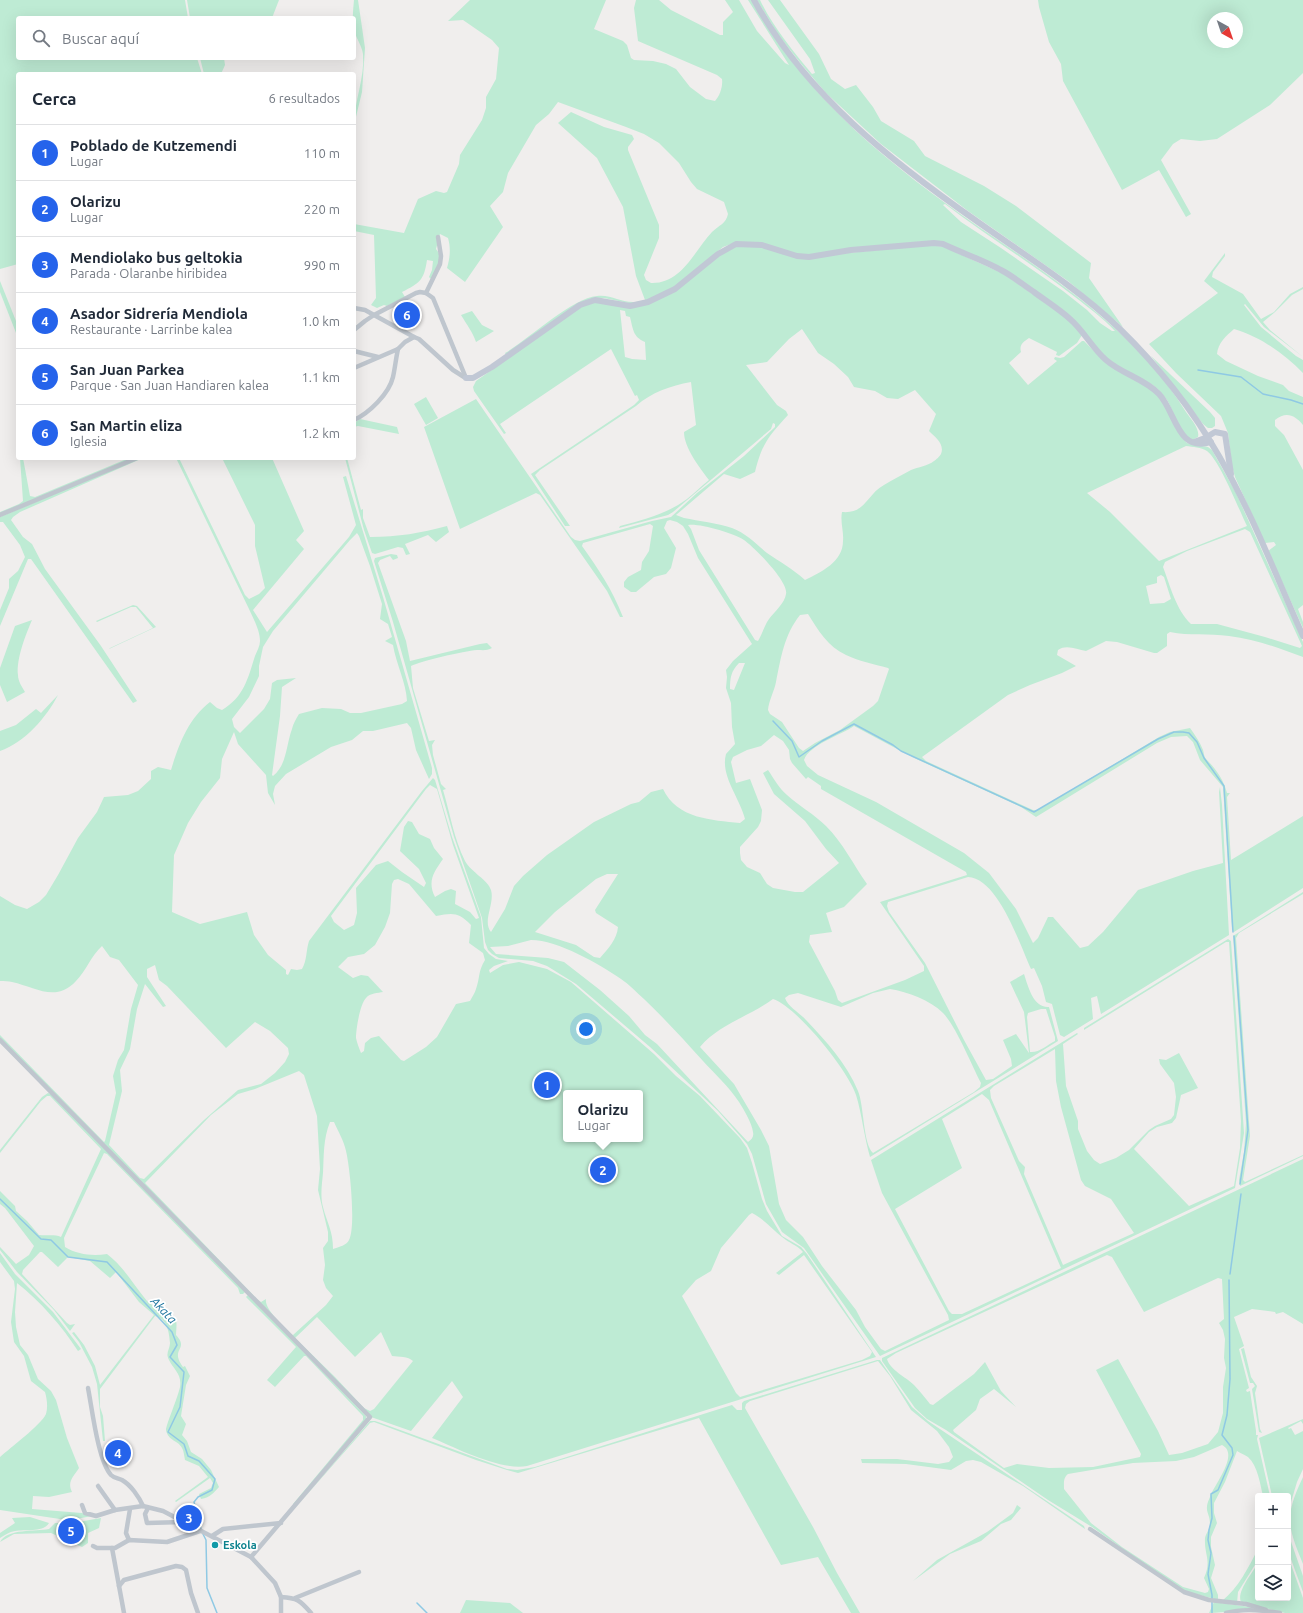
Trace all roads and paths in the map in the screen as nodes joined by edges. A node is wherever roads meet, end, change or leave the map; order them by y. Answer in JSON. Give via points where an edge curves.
{"nodes":[{"id":1,"x":754,"y":0,"type":"edge"},
{"id":2,"x":438,"y":238,"type":"dead end"},
{"id":3,"x":426,"y":293,"type":"junction"},
{"id":4,"x":356,"y":308,"type":"edge"},
{"id":5,"x":374,"y":315,"type":"junction"},
{"id":6,"x":356,"y":328,"type":"edge"},
{"id":7,"x":414,"y":337,"type":"junction"},
{"id":8,"x":398,"y":349,"type":"junction"},
{"id":9,"x":356,"y":352,"type":"edge"},
{"id":10,"x":378,"y":357,"type":"junction"},
{"id":11,"x":356,"y":367,"type":"edge"},
{"id":12,"x":466,"y":378,"type":"junction"},
{"id":13,"x":356,"y":419,"type":"edge"},
{"id":14,"x":1198,"y":422,"type":"junction"},
{"id":15,"x":1199,"y":440,"type":"junction"},
{"id":16,"x":1209,"y":440,"type":"junction"},
{"id":17,"x":1191,"y":442,"type":"junction"},
{"id":18,"x":132,"y":460,"type":"edge"},
{"id":19,"x":1234,"y":483,"type":"junction"},
{"id":20,"x":0,"y":515,"type":"edge"},
{"id":21,"x":1303,"y":636,"type":"edge"},
{"id":22,"x":0,"y":1040,"type":"edge"},
{"id":23,"x":88,"y":1388,"type":"dead end"},
{"id":24,"x":98,"y":1486,"type":"dead end"},
{"id":25,"x":82,"y":1505,"type":"dead end"},
{"id":26,"x":146,"y":1507,"type":"junction"},
{"id":27,"x":130,"y":1509,"type":"junction"},
{"id":28,"x":115,"y":1510,"type":"junction"},
{"id":29,"x":183,"y":1522,"type":"junction"},
{"id":30,"x":281,"y":1523,"type":"junction"},
{"id":31,"x":1090,"y":1529,"type":"dead end"},
{"id":32,"x":200,"y":1531,"type":"junction"},
{"id":33,"x":212,"y":1536,"type":"junction"},
{"id":34,"x":129,"y":1540,"type":"junction"},
{"id":35,"x":93,"y":1546,"type":"dead end"},
{"id":36,"x":112,"y":1548,"type":"junction"},
{"id":37,"x":251,"y":1557,"type":"junction"},
{"id":38,"x":359,"y":1572,"type":"dead end"},
{"id":39,"x":119,"y":1586,"type":"junction"},
{"id":40,"x":281,"y":1597,"type":"junction"},
{"id":41,"x":295,"y":1598,"type":"junction"},
{"id":42,"x":1266,"y":1610,"type":"junction"},
{"id":43,"x":124,"y":1613,"type":"edge"},
{"id":44,"x":198,"y":1613,"type":"edge"},
{"id":45,"x":281,"y":1613,"type":"edge"},
{"id":46,"x":311,"y":1613,"type":"edge"},
{"id":47,"x":1226,"y":1613,"type":"edge"},
{"id":48,"x":1280,"y":1613,"type":"edge"}],
"edges":[{"from":1,"to":14,"type":"street","via":[[792,57],[846,117],[918,178],[1094,305],[1152,363]]},
{"from":2,"to":3,"type":"street","via":[[440,264]]},
{"from":3,"to":5,"type":"street","via":[[416,293]]},
{"from":3,"to":12,"type":"street","via":[[433,298]]},
{"from":4,"to":5,"type":"street"},
{"from":5,"to":6,"type":"street"},
{"from":5,"to":7,"type":"street"},
{"from":7,"to":8,"type":"street"},
{"from":7,"to":12,"type":"street"},
{"from":8,"to":10,"type":"street"},
{"from":8,"to":13,"type":"street","via":[[390,385],[374,406]]},
{"from":9,"to":10,"type":"street"},
{"from":10,"to":11,"type":"street"},
{"from":12,"to":17,"type":"street","via":[[473,378],[492,367],[580,305],[595,300],[630,306],[648,302],[675,288],[718,254],[736,244],[762,244],[797,256],[808,257],[851,250],[934,243],[943,244],[1003,271],[1069,318],[1107,361],[1159,394],[1182,435]]},
{"from":14,"to":15,"type":"street","via":[[1201,430]]},
{"from":14,"to":16,"type":"street"},
{"from":15,"to":16,"type":"street"},
{"from":15,"to":17,"type":"street"},
{"from":16,"to":17,"type":"street","via":[[1197,445]]},
{"from":16,"to":19,"type":"street"},
{"from":16,"to":19,"type":"street","via":[[1215,432],[1225,434]]},
{"from":18,"to":20,"type":"street"},
{"from":19,"to":21,"type":"street"},
{"from":22,"to":30,"type":"street","via":[[370,1417]]},
{"from":23,"to":26,"type":"street","via":[[101,1456],[107,1469],[112,1476],[123,1480]]},
{"from":24,"to":28,"type":"street"},
{"from":25,"to":28,"type":"street","via":[[85,1513],[96,1516]]},
{"from":26,"to":27,"type":"street"},
{"from":26,"to":29,"type":"street","via":[[163,1511]]},
{"from":26,"to":29,"type":"street","via":[[147,1523]]},
{"from":27,"to":28,"type":"street"},
{"from":27,"to":34,"type":"street","via":[[126,1533]]},
{"from":29,"to":32,"type":"street"},
{"from":30,"to":33,"type":"street","via":[[223,1529]]},
{"from":30,"to":37,"type":"street"},
{"from":31,"to":42,"type":"street","via":[[1184,1592]]},
{"from":32,"to":33,"type":"street"},
{"from":32,"to":34,"type":"street","via":[[167,1542]]},
{"from":33,"to":37,"type":"street"},
{"from":34,"to":36,"type":"street"},
{"from":35,"to":36,"type":"street"},
{"from":36,"to":39,"type":"street"},
{"from":37,"to":40,"type":"street","via":[[275,1583]]},
{"from":38,"to":41,"type":"street"},
{"from":39,"to":43,"type":"street"},
{"from":39,"to":44,"type":"street","via":[[124,1580],[176,1566],[182,1567],[186,1570]]},
{"from":40,"to":41,"type":"street"},
{"from":40,"to":45,"type":"street"},
{"from":41,"to":46,"type":"street"},
{"from":42,"to":47,"type":"street","via":[[1237,1610]]},
{"from":42,"to":48,"type":"street"}]}
